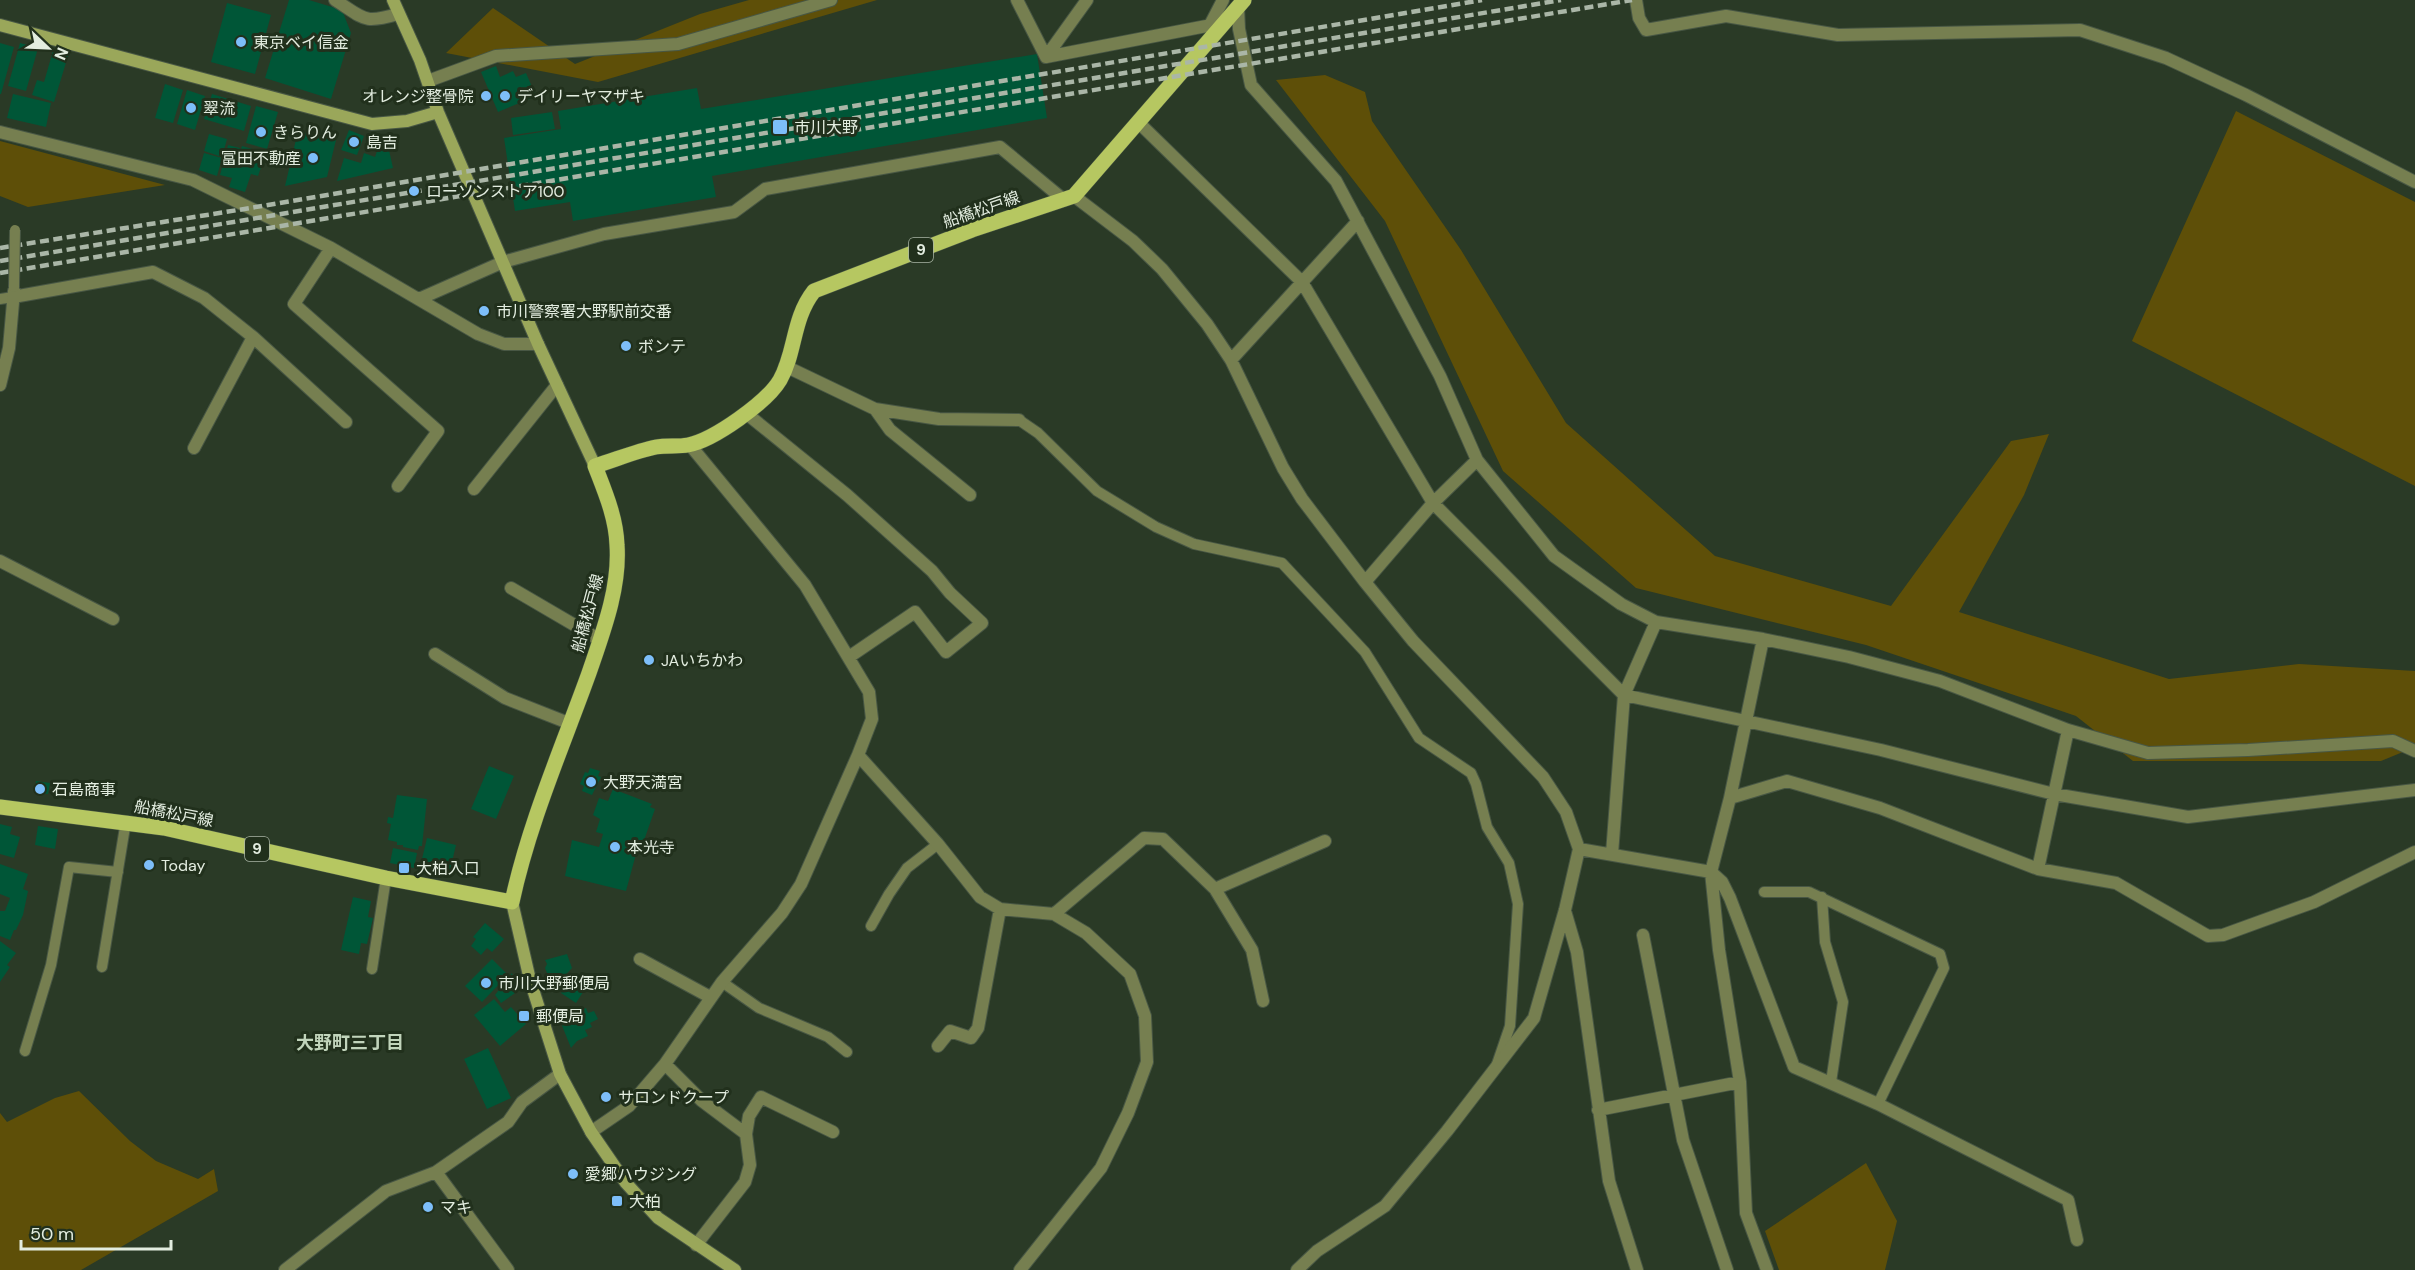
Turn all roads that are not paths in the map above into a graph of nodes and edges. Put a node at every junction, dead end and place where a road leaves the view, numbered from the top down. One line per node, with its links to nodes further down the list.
1 (336, 0): 9 (street)
2 (393, 0): 9 (street)
3 (831, 0): 13 (street)
4 (1017, 0): 12 (street)
5 (1087, 0): 12 (street)
6 (1223, 0): 10 (street)
7 (1636, 0): 17 (street)
8 (1241, 4): 10 (main road); 19 (street)
9 (399, 14): 13 (street)
10 (1216, 24): 12 (street); 15 (main road)
11 (0, 25): 14 (street)
12 (1046, 57)
13 (428, 81): 14 (street)
14 (438, 112): 22 (street)
15 (1138, 122): 18 (main road); 23 (street)
16 (0, 132): 21 (street)
17 (2415, 182)
18 (1069, 198): 22 (street); 29 (street); 30 (main road, 船橋松戸線 / 9)
19 (1358, 221): 23 (street); 39 (street)
20 (15, 230): 24 (lane, bridge)
21 (331, 248): 26 (street); 41 (street)
22 (503, 262): 26 (street); 28 (street)
23 (1302, 282): 29 (street); 44 (street)
24 (14, 292): 25 (lane); 27 (street); 31 (street)
25 (0, 299)
26 (419, 299): 28 (street)
27 (253, 337): 36 (street); 38 (street)
28 (538, 344): 32 (street)
29 (1231, 360): 46 (street)
30 (785, 366): 33 (street); 34 (main road, 船橋松戸線 / 9)
31 (0, 385)
32 (558, 385): 40 (street); 42 (street)
33 (875, 409): 35 (street); 43 (street)
34 (747, 414): 37 (main road, 船橋松戸線 / 9); 53 (street)
35 (1019, 420): 93 (lane)
36 (346, 422)
37 (690, 445): 40 (main road, 船橋松戸線 / 9); 53 (street)
38 (194, 448)
39 (1478, 460): 44 (street); 49 (street)
40 (595, 466): 51 (main road, 船橋松戸線)
41 (398, 486)
42 (474, 489)
43 (970, 495)
44 (1433, 503): 46 (street); 54 (street)
45 (0, 561): 48 (street)
46 (1365, 582): 67 (street)
47 (511, 588): 51 (street)
48 (113, 619)
49 (1656, 622): 50 (street); 54 (street)
50 (1763, 639): 55 (street); 57 (street)
51 (600, 640): 56 (main road, 船橋松戸線)
52 (435, 654): 56 (street)
53 (849, 657): 59 (street)
54 (1624, 695): 55 (street); 69 (street)
55 (1746, 721): 61 (street); 62 (street)
56 (571, 724): 77 (main road, 船橋松戸線)
57 (2068, 730): 58 (street); 61 (street)
58 (2415, 751)
59 (858, 756): 66 (street); 86 (street)
60 (2415, 790): 61 (street)
61 (2054, 794): 70 (street)
62 (1730, 798): 70 (street); 72 (street)
63 (0, 807): 64 (main road, 船橋松戸線 / 9)
64 (126, 821): 71 (lane); 73 (main road, 船橋松戸線 / 9)
65 (1325, 841): 74 (street)
66 (938, 844): 78 (street); 81 (lane)
67 (1579, 849): 69 (street); 79 (street)
68 (2415, 852): 70 (street)
69 (1612, 854): 72 (street)
70 (2038, 869)
71 (118, 872): 84 (lane); 90 (lane)
72 (1711, 872): 95 (street); 96 (street)
73 (386, 878): 77 (main road, 船橋松戸線 / 9); 85 (lane)
74 (1215, 889): 80 (street); 88 (street)
75 (1764, 892): 76 (lane)
76 (1822, 897): 96 (lane); 98 (lane)
77 (512, 902): 94 (street)
78 (1000, 909): 80 (street); 89 (street)
79 (1565, 910): 93 (street); 99 (street)
80 (1054, 914): 111 (street)
81 (872, 926)
82 (1643, 935): 97 (street)
83 (640, 959): 87 (street)
84 (102, 967)
85 (372, 969)
86 (722, 982): 87 (street); 91 (lane)
87 (710, 998): 92 (street)
88 (1263, 1001)
89 (939, 1046)
90 (25, 1051)
91 (847, 1052)
92 (665, 1064): 100 (street); 102 (street)
93 (1495, 1070): 112 (street)
94 (560, 1074): 100 (street); 103 (street)
95 (1740, 1082): 97 (street); 115 (street)
96 (1831, 1082): 98 (street)
97 (1674, 1095): 99 (street); 114 (street)
98 (1878, 1104): 104 (street)
99 (1598, 1110): 113 (street)
100 (591, 1132): 105 (street)
101 (833, 1132): 102 (street)
102 (746, 1134): 105 (street)
103 (436, 1172): 106 (street); 109 (street)
104 (2077, 1240)
105 (696, 1245): 110 (street)
106 (300, 1259): 107 (street); 108 (street)
107 (285, 1270)
108 (308, 1270)
109 (508, 1270)
110 (735, 1270)
111 (1020, 1270)
112 (1297, 1270)
113 (1637, 1270)
114 (1726, 1270)
115 (1767, 1270)

